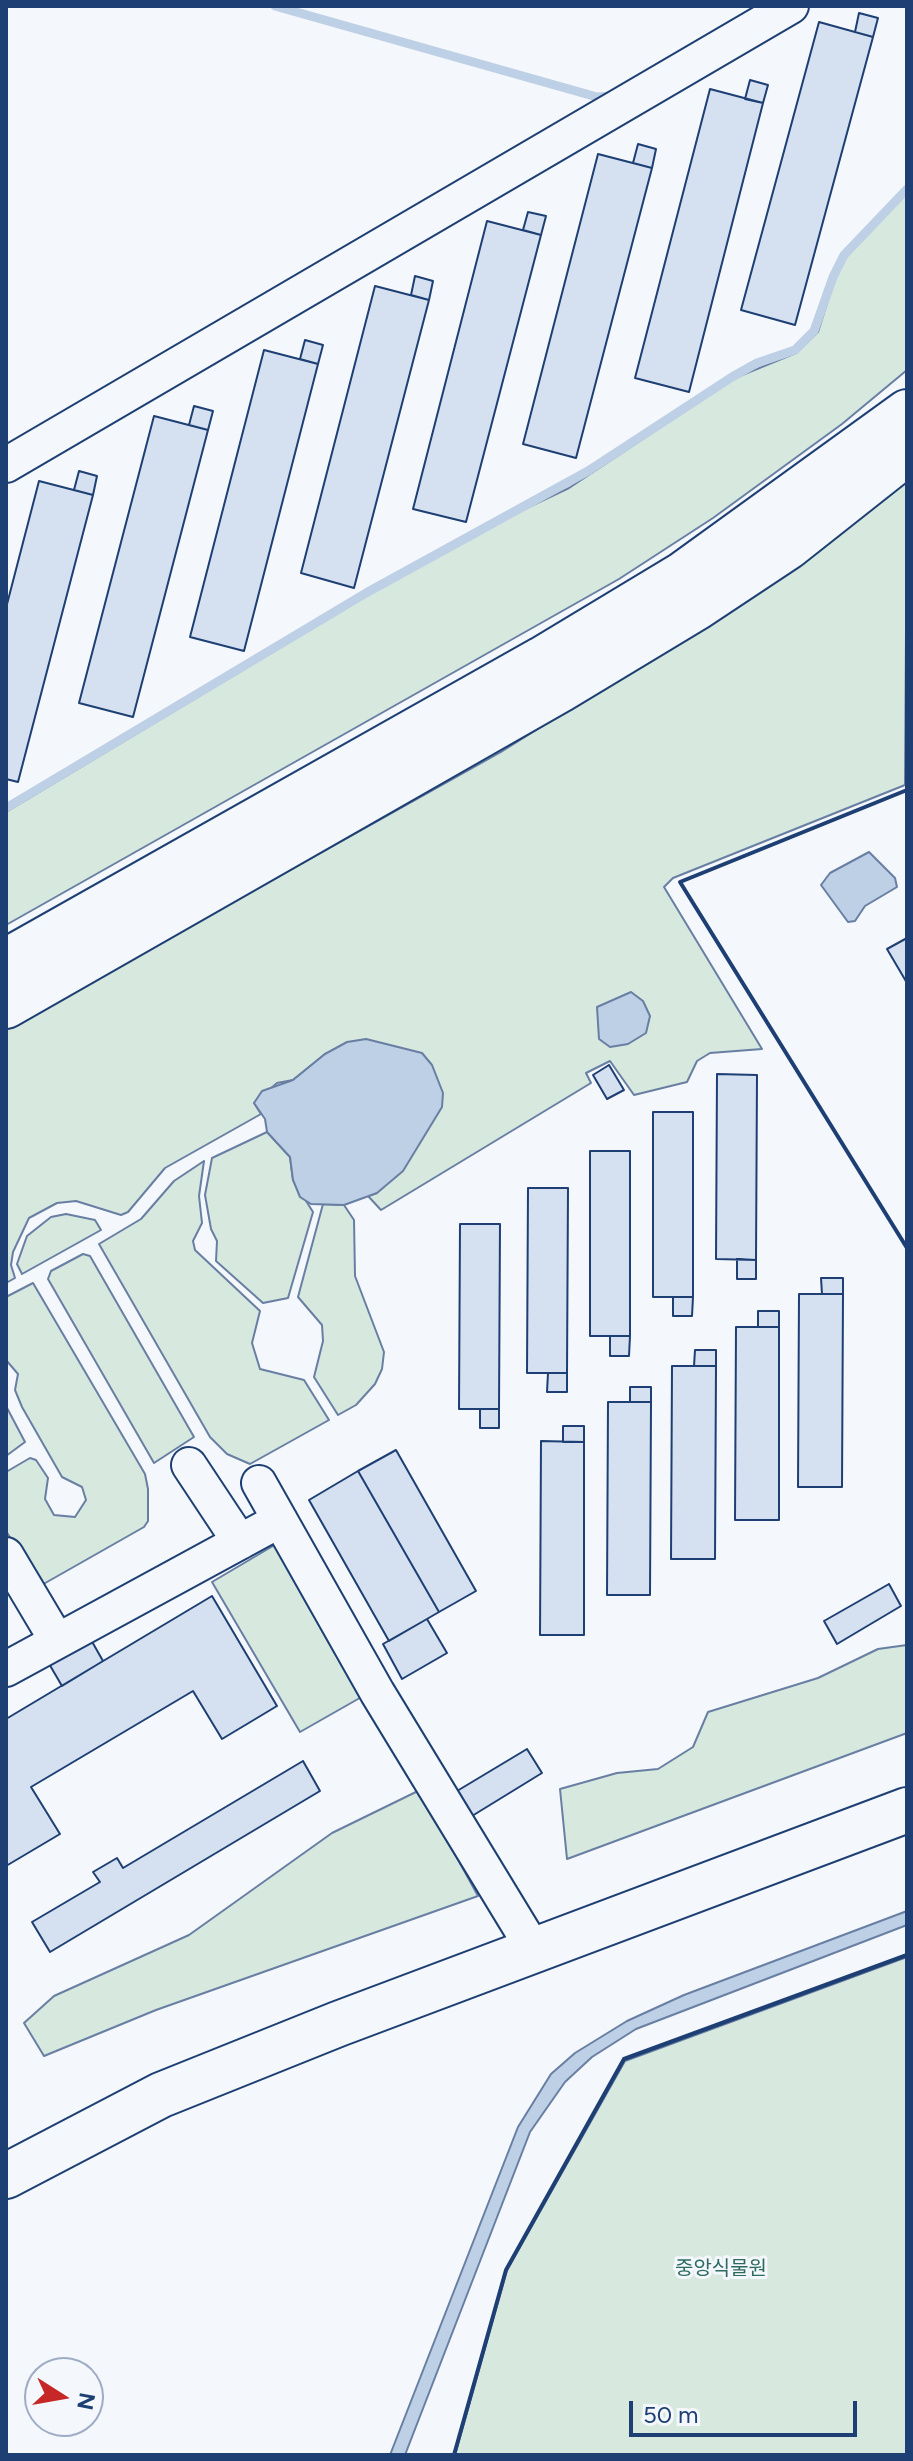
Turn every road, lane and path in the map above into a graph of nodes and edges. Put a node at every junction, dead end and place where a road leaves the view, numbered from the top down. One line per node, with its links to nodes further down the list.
1 (791, 6): 4 (street)
2 (907, 412): 5 (main road)
3 (907, 453): 6 (main road)
4 (6, 465)
5 (6, 961)
6 (6, 1006)
7 (189, 1465): 10 (street)
8 (259, 1483): 9 (street)
9 (280, 1520): 10 (street); 15 (street)
10 (240, 1542): 12 (street)
11 (6, 1555): 12 (street)
12 (56, 1639): 13 (street)
13 (6, 1669)
14 (907, 1810): 15 (main road)
15 (534, 1950): 16 (main road)
16 (6, 2176)

